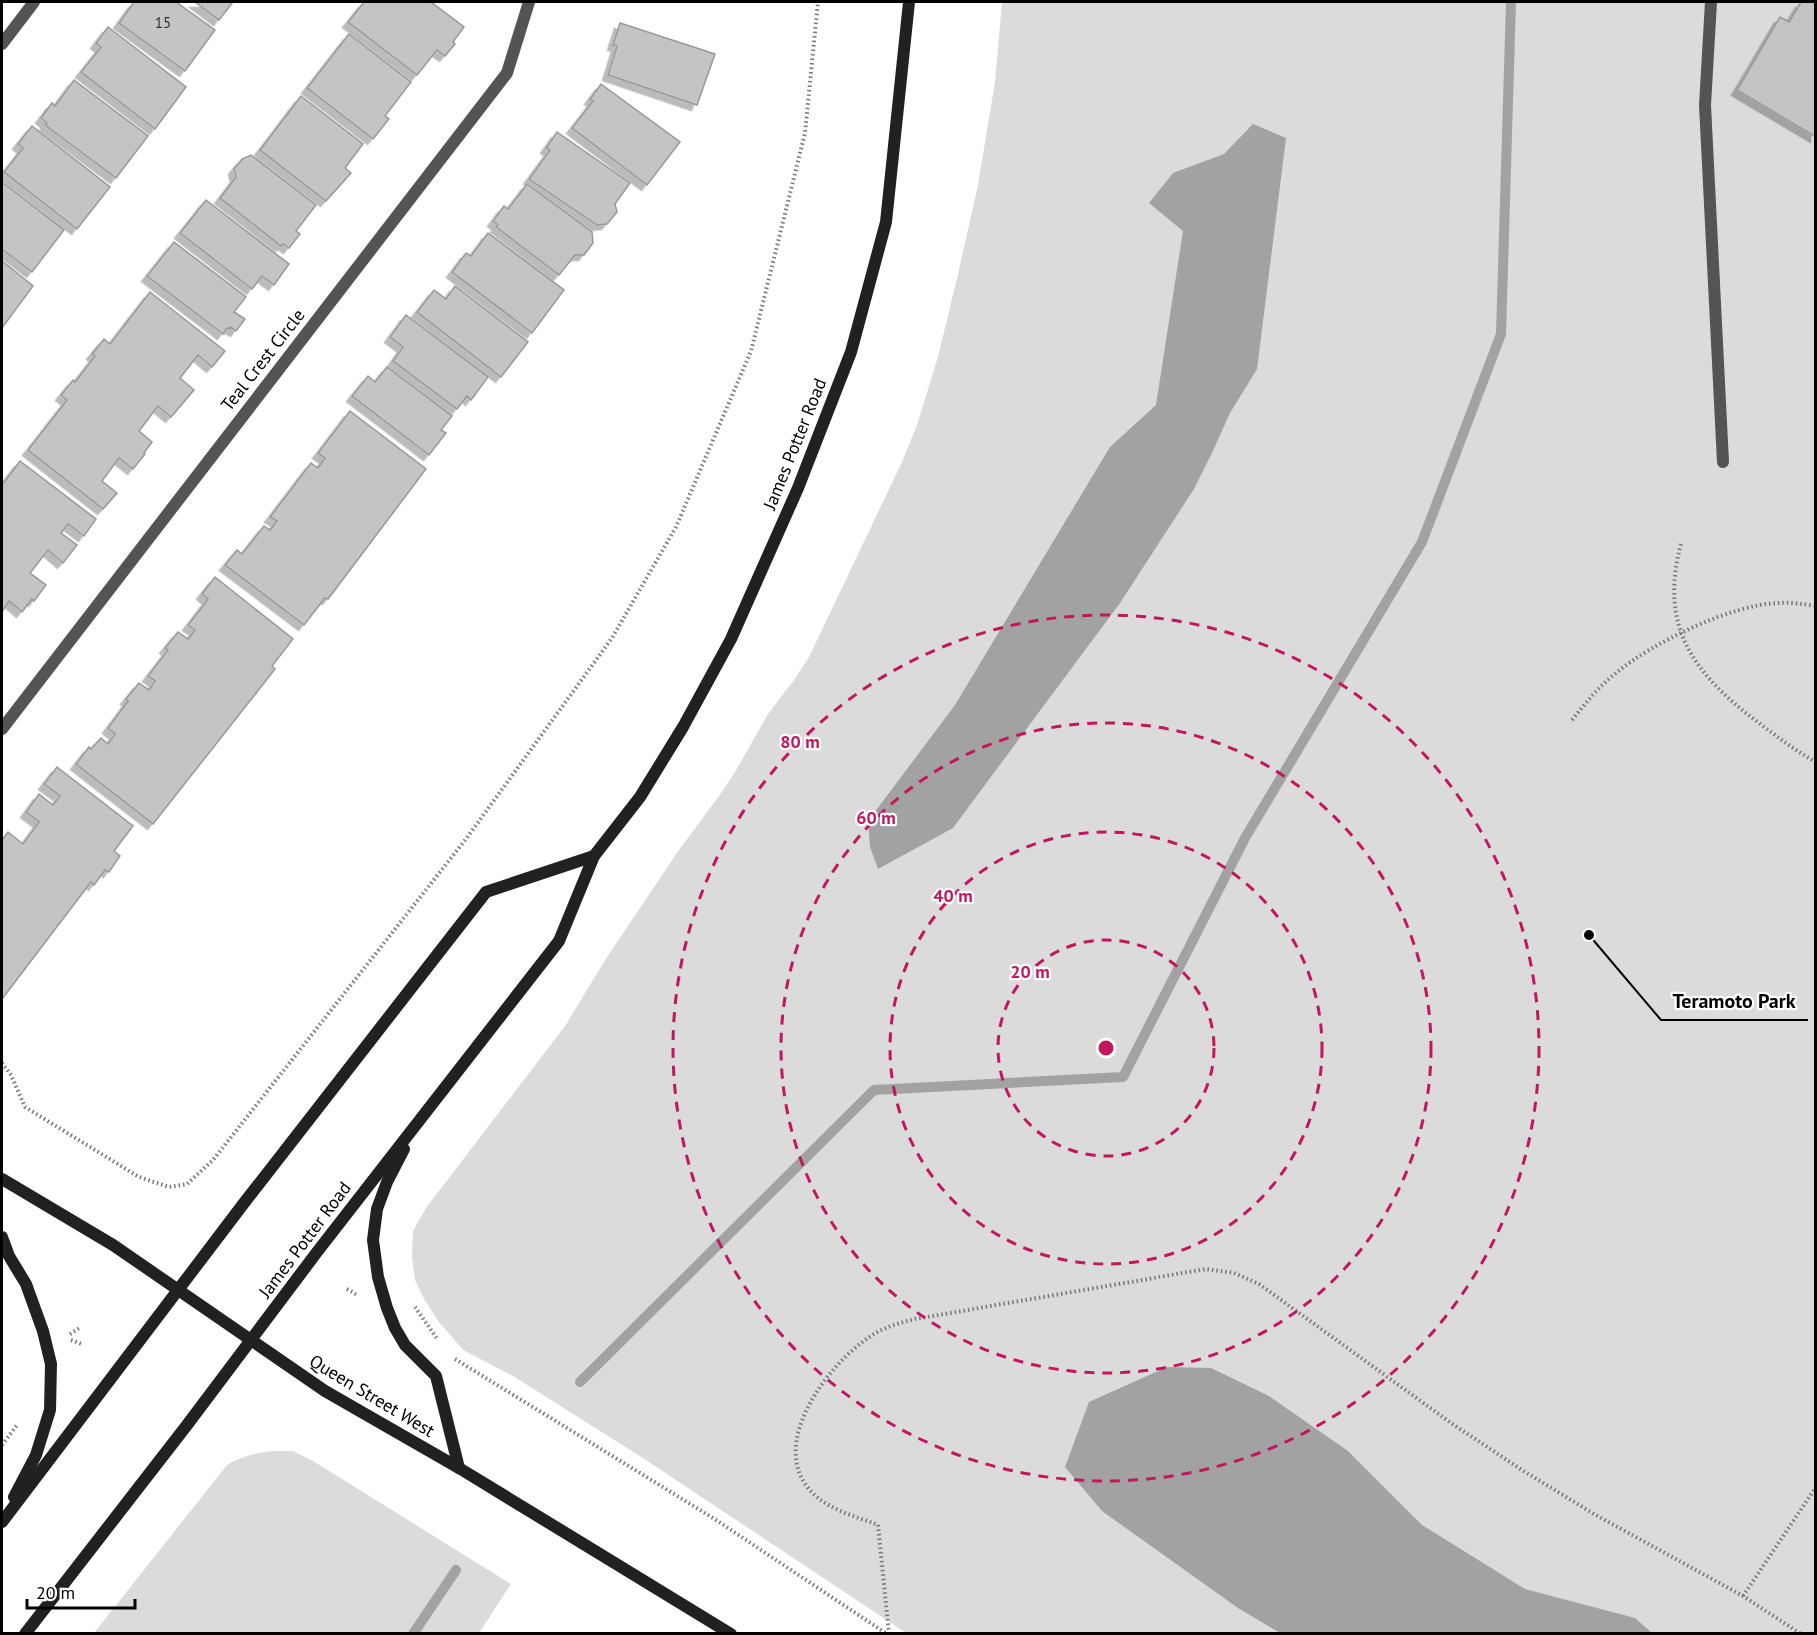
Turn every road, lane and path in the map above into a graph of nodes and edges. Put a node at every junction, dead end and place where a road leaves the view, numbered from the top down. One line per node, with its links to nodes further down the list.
1 (34, 2): 6 (street)
2 (530, 2): 12 (street, Teal Crest Circle)
3 (818, 2): 15 (path)
4 (909, 2): 14 (main road, James Potter Road)
5 (1712, 2): 7 (street)
6 (2, 44)
7 (1723, 462)
8 (1681, 544): 10 (path)
9 (1815, 606): 10 (path)
10 (1681, 633): 11 (path); 13 (path)
11 (1572, 720)
12 (2, 729)
13 (1815, 762)
14 (594, 856): 16 (main road, James Potter Road); 19 (main road)
15 (2, 1063)
16 (417, 1124): 23 (main road, James Potter Road); 26 (main road)
17 (2, 1179): 19 (main road, Queen Street West)
18 (2, 1237): 28 (main road)
19 (178, 1290): 23 (main road, Queen Street West); 28 (main road)
20 (413, 1302): 24 (path)
21 (81, 1327): 22 (path)
22 (64, 1338)
23 (251, 1340): 26 (main road, Queen Street West); 30 (main road, James Potter Road)
24 (441, 1343)
25 (453, 1357): 32 (path)
26 (459, 1468): 31 (main road, Queen Street West)
27 (1815, 1487): 29 (path)
28 (2, 1522)
29 (1743, 1596): 32 (path); 33 (path)
30 (25, 1634)
31 (731, 1634)
32 (888, 1634)
33 (1801, 1634)

